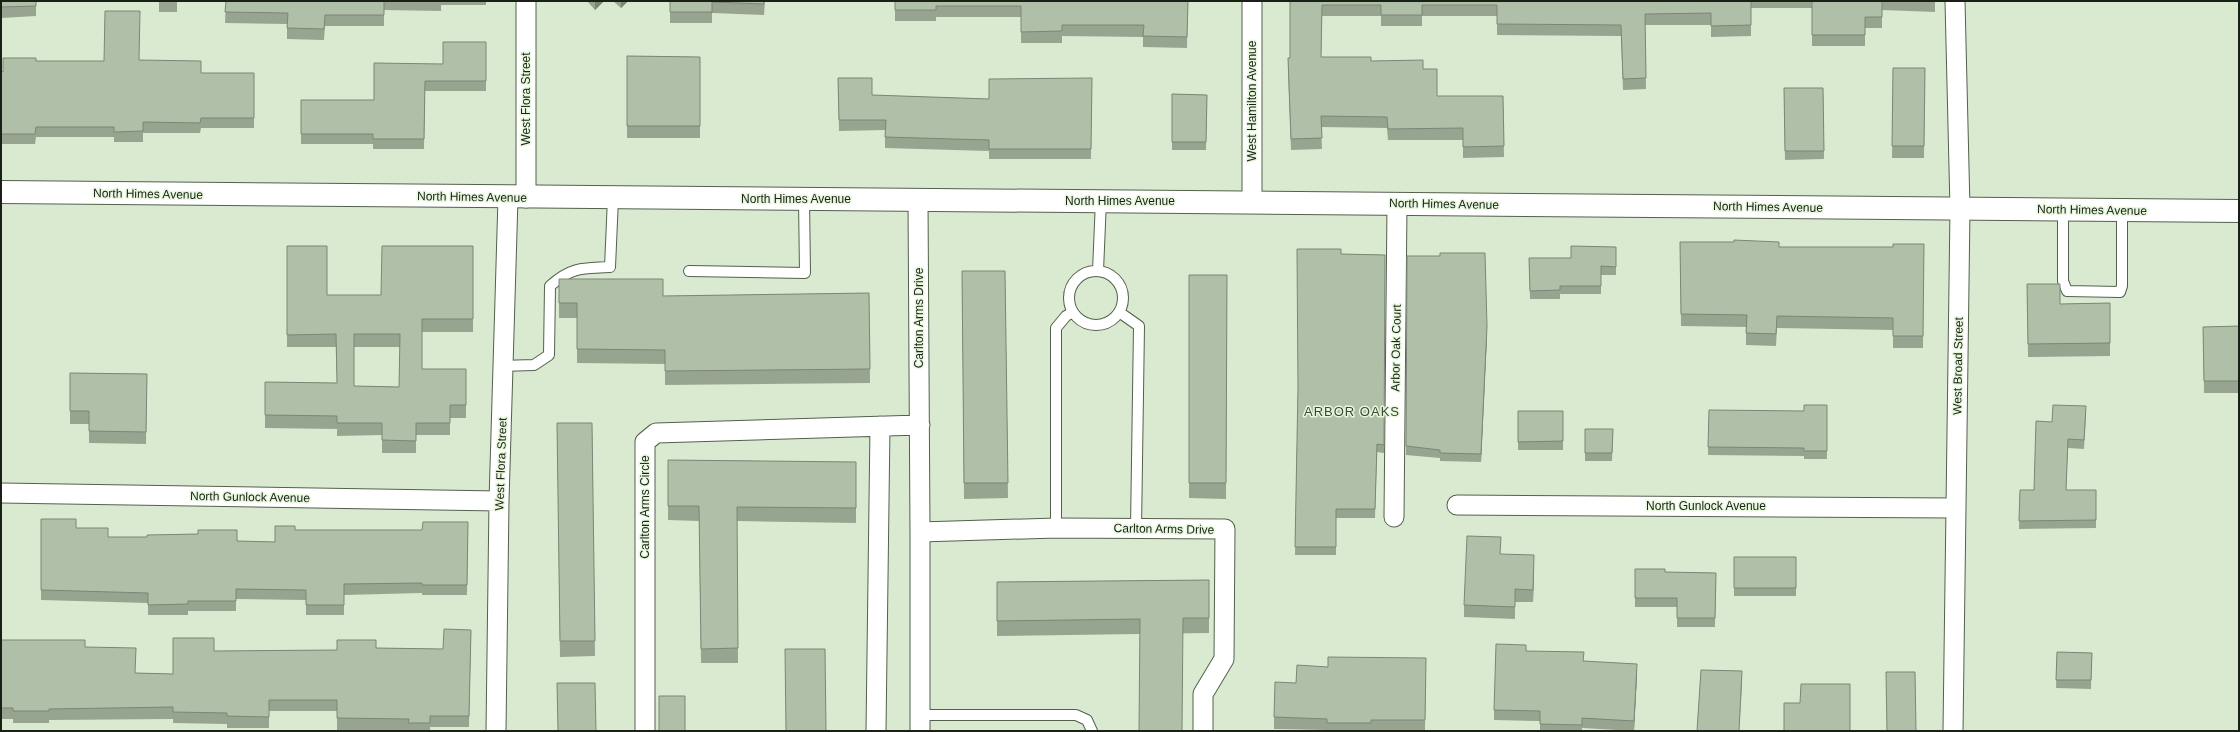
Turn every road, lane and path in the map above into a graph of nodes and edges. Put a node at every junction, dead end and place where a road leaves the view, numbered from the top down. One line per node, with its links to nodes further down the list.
1 (526, 1): 5 (street, West Flora Street)
2 (1252, 1): 10 (street, West Hamilton Avenue)
3 (1955, 1): 12 (street, West Broad Street)
4 (1, 192): 5 (street, North Himes Avenue)
5 (517, 198): 6 (street, North Himes Avenue); 20 (street, West Flora Street)
6 (613, 198): 7 (street, North Himes Avenue); 20 (lane)
7 (804, 199): 8 (street, North Himes Avenue); 16 (lane)
8 (918, 200): 9 (street, North Himes Avenue); 21 (street, Carlton Arms Drive)
9 (1101, 200): 10 (street, North Himes Avenue); 17 (lane)
10 (1252, 201): 11 (street, North Himes Avenue)
11 (1397, 204): 12 (street, North Himes Avenue); 27 (street, Arbor Oak Court)
12 (1960, 209): 13 (street, North Himes Avenue); 26 (street, West Broad Street)
13 (2063, 209): 14 (street, North Himes Avenue); 14 (lane)
14 (2122, 210): 15 (street, North Himes Avenue)
15 (2239, 211)
16 (689, 271)
17 (1098, 271): 18 (lane); 19 (lane)
18 (1073, 312): 19 (lane); 28 (lane)
19 (1119, 312): 29 (lane)
20 (504, 366): 24 (street, West Flora Street)
21 (920, 425): 22 (street, Carlton Arms Circle); 30 (street, Carlton Arms Drive)
22 (880, 426): 33 (street, Carlton Arms Circle); 34 (street)
23 (1, 493): 24 (street, North Gunlock Avenue)
24 (499, 501): 32 (street, West Flora Street)
25 (1457, 505): 26 (street, North Gunlock Avenue)
26 (1956, 508): 37 (street, West Broad Street)
27 (1394, 516)
28 (1056, 528): 29 (street, Carlton Arms Drive); 30 (street, Carlton Arms Drive)
29 (1136, 529): 36 (street, Carlton Arms Drive)
30 (920, 532): 31 (street, Carlton Arms Drive)
31 (920, 723): 35 (lane)
32 (496, 731)
33 (645, 731)
34 (876, 731)
35 (1092, 731)
36 (1203, 731)
37 (1953, 731)

